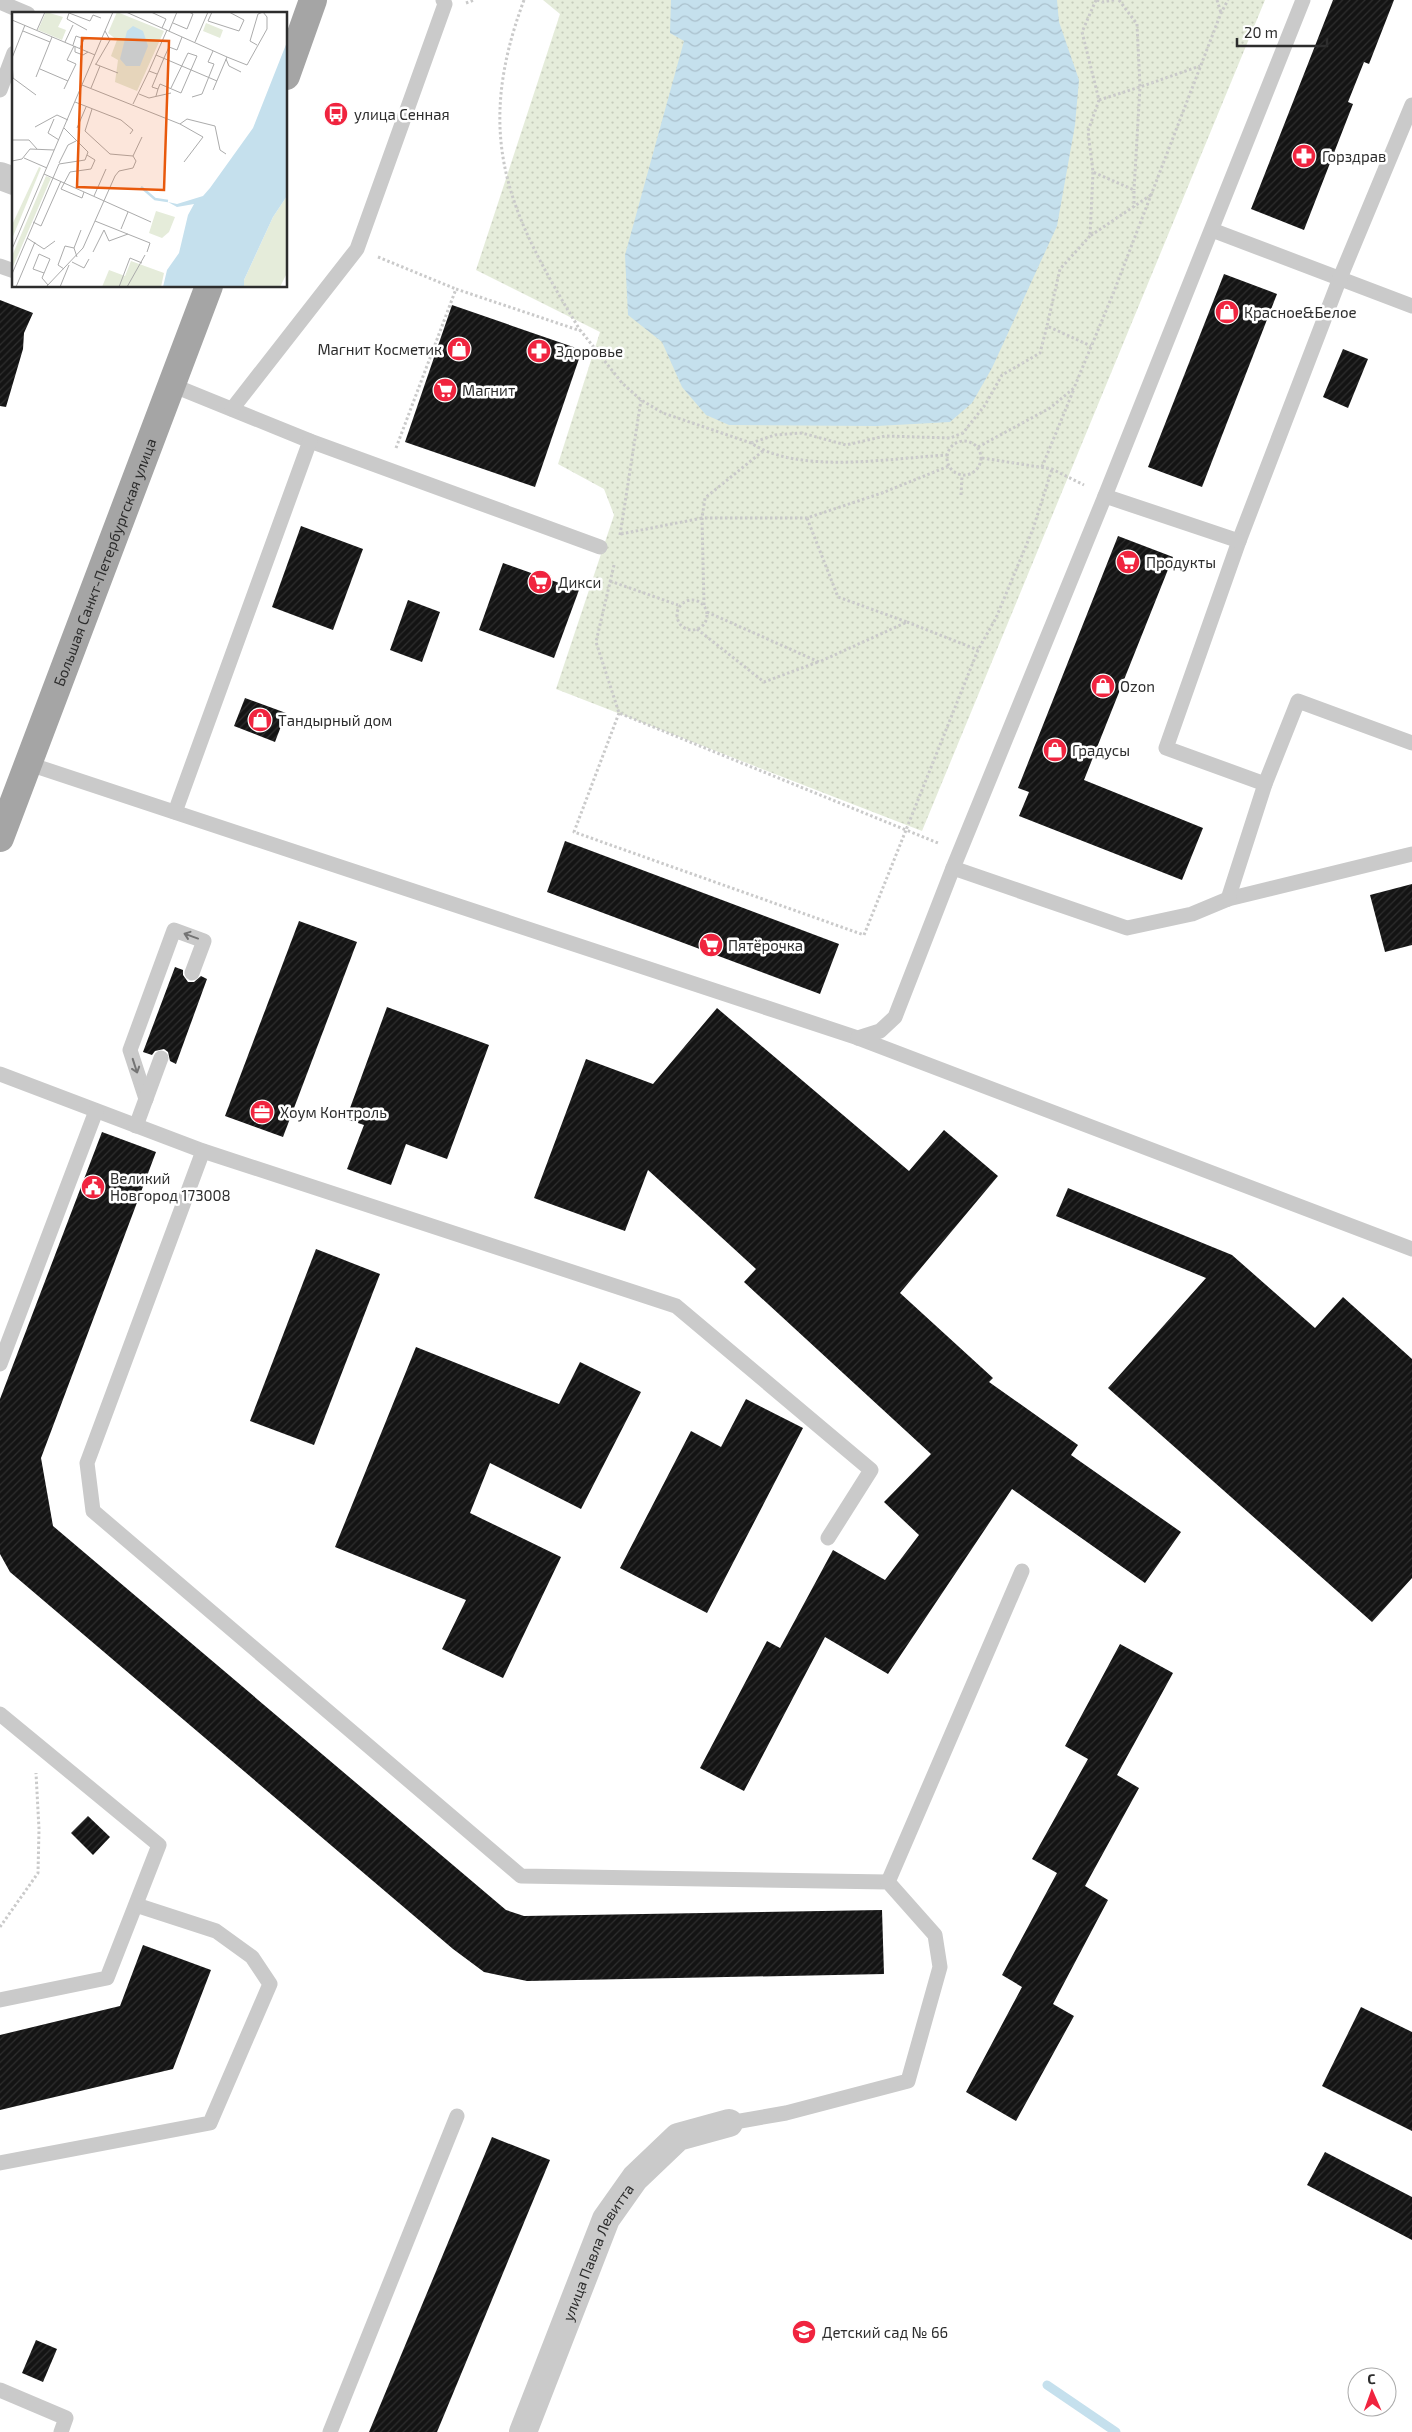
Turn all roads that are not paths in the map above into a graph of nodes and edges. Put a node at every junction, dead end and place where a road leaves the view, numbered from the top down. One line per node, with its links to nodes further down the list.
1 (313, 0): 7 (main road)
2 (443, 0): 19 (lane)
3 (1303, 0): 12 (lane)
4 (0, 2): 5 (lane)
5 (23, 12)
6 (12, 58): 8 (lane)
7 (288, 70)
8 (0, 90)
9 (1412, 105): 15 (lane)
10 (0, 176): 11 (street)
11 (12, 181)
12 (1212, 230): 15 (lane); 21 (lane)
13 (0, 266): 14 (lane)
14 (12, 270)
15 (1340, 278): 17 (lane); 22 (lane)
16 (208, 288): 18 (main road, Большая Санкт-Петербургская улица)
17 (1412, 306)
18 (172, 385): 19 (lane); 25 (main road, Большая Санкт-Петербургская улица)
19 (232, 409): 20 (lane)
20 (310, 441): 23 (lane); 27 (lane)
21 (1105, 496): 22 (lane); 30 (lane)
22 (1239, 541): 26 (lane)
23 (600, 547)
24 (1412, 743): 26 (lane)
25 (29, 764): 27 (lane); 28 (main road, Большая Санкт-Петербургская улица)
26 (1265, 784): 31 (lane)
27 (175, 812): 33 (lane)
28 (0, 838)
29 (1412, 854): 31 (lane)
30 (953, 868): 31 (lane); 33 (lane)
31 (1228, 899)
32 (192, 973): 36 (lane, one-way to 36)
33 (858, 1038): 40 (lane)
34 (161, 1058): 36 (lane)
35 (0, 1074): 37 (lane)
36 (146, 1099): 38 (lane)
37 (96, 1111): 38 (lane); 41 (lane)
38 (136, 1126): 39 (lane)
39 (203, 1151): 42 (lane); 45 (lane)
40 (1412, 1249)
41 (0, 1364)
42 (828, 1538)
43 (1022, 1571): 45 (lane)
44 (0, 1714): 46 (lane)
45 (888, 1882): 49 (lane)
46 (136, 1904): 47 (lane); 50 (lane)
47 (0, 2000)
48 (457, 2116): 53 (lane)
49 (729, 2123): 54 (street, улица Павла Левитта)
50 (0, 2163)
51 (0, 2390): 52 (lane)
52 (61, 2432)
53 (330, 2432)
54 (523, 2432)

